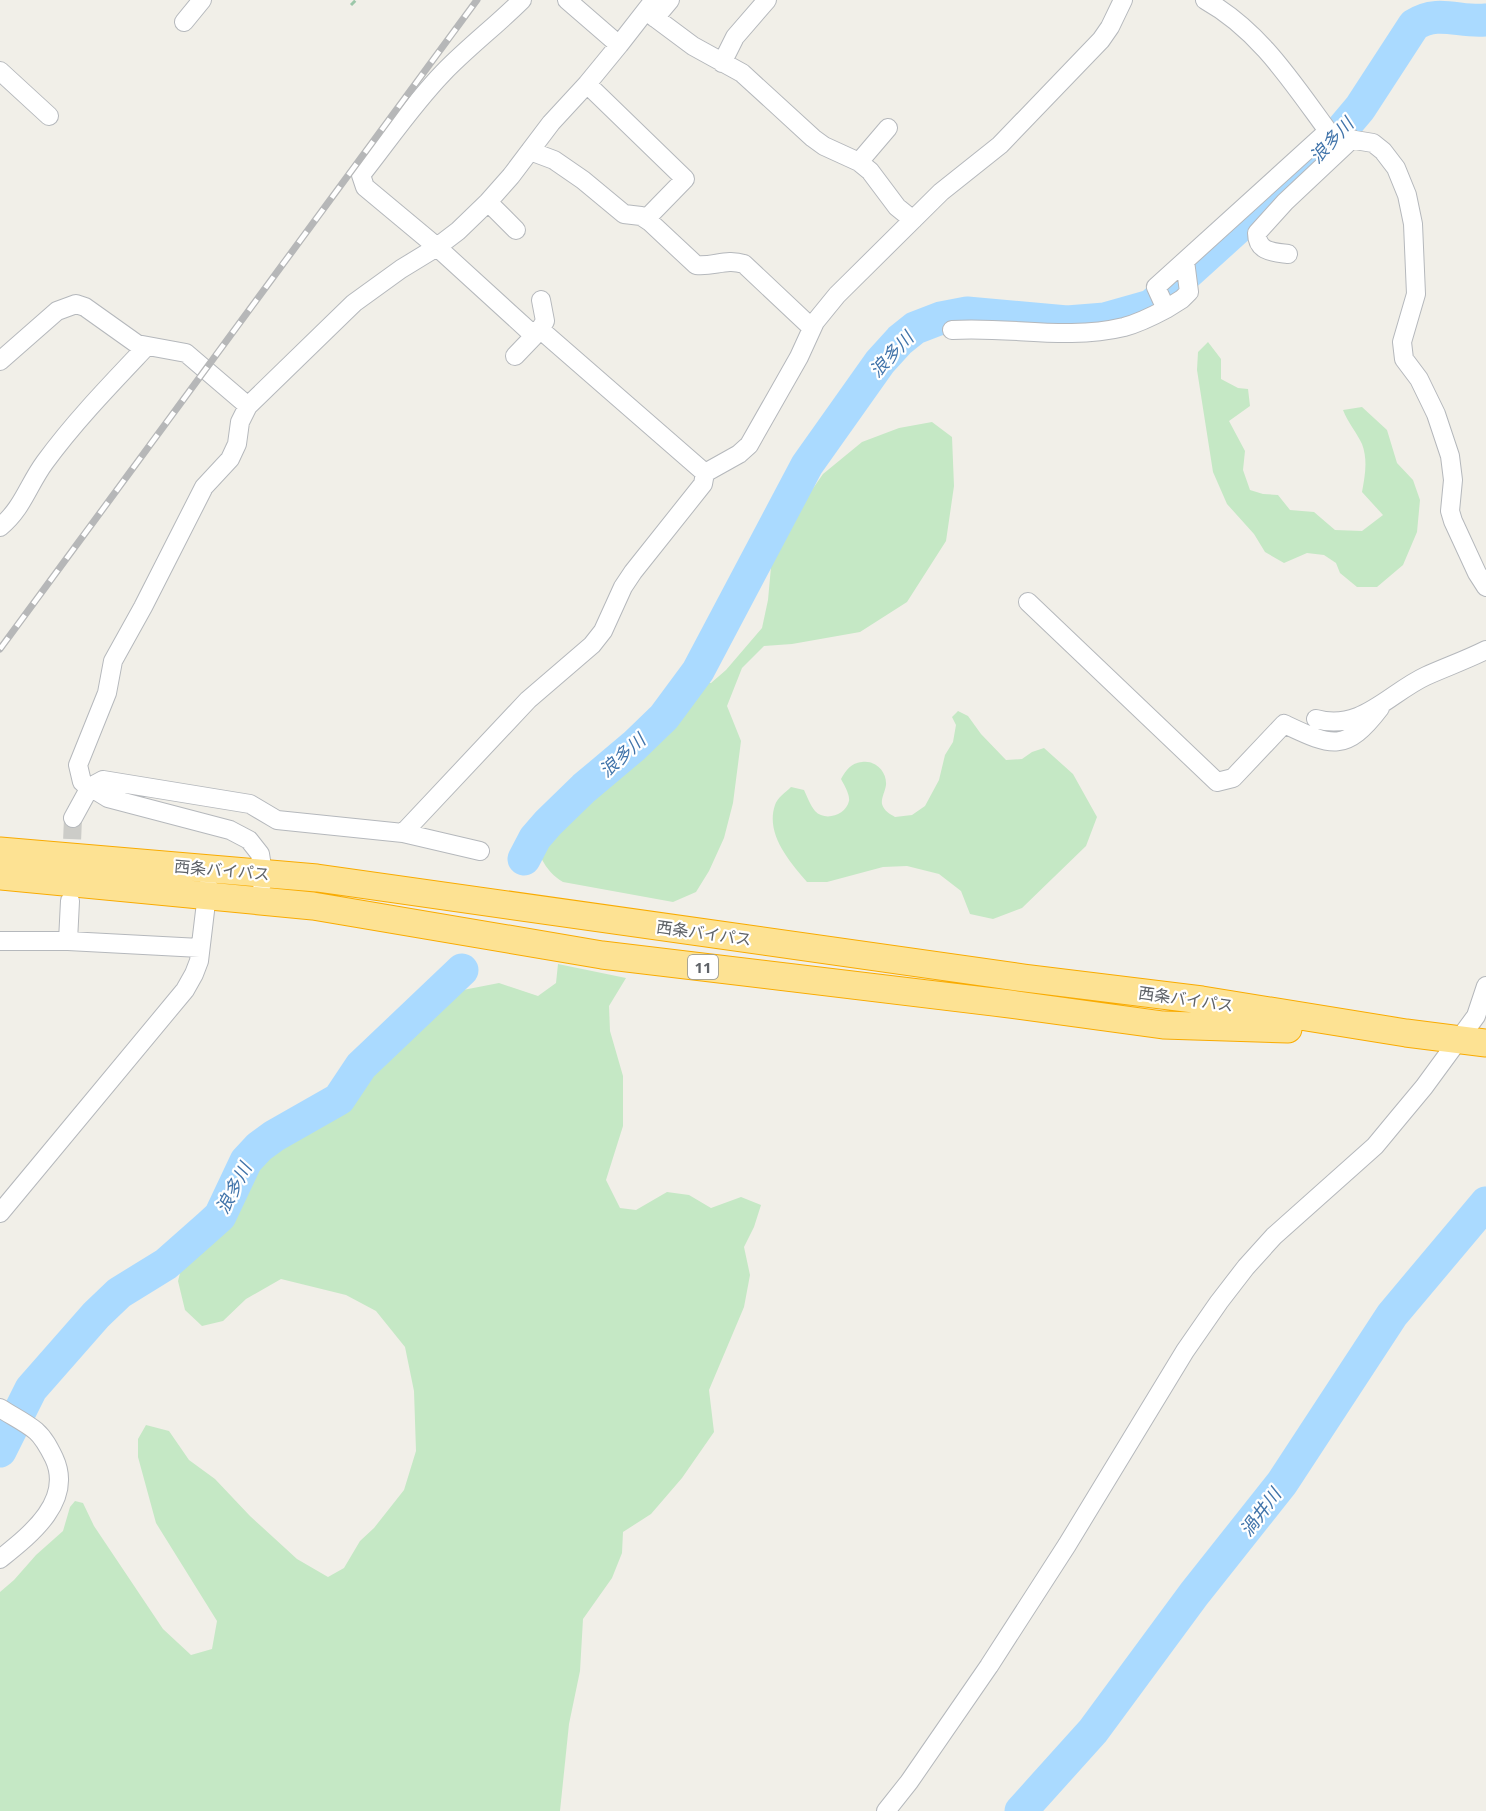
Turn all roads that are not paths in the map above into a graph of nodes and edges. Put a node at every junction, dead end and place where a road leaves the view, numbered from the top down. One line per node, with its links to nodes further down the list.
1 (202, 0): 9 (street)
2 (522, 0): 23 (street)
3 (567, 0): 10 (street)
4 (670, 0): 8 (street)
5 (767, 0): 11 (street)
6 (1124, 0): 21 (street)
7 (1205, 0): 16 (street)
8 (651, 10): 10 (street); 11 (street)
9 (184, 22)
10 (619, 45): 13 (street)
11 (722, 63): 18 (street)
12 (0, 71): 14 (street)
13 (587, 84): 17 (street); 20 (street)
14 (48, 116)
15 (888, 128): 18 (street)
16 (1341, 135): 24 (street); 25 (street); 37 (street)
17 (530, 151): 19 (street); 20 (street)
18 (859, 162): 21 (street)
19 (488, 202): 22 (street); 23 (street)
20 (646, 219): 28 (street)
21 (913, 220): 28 (street)
22 (516, 230)
23 (437, 247): 30 (street); 34 (street)
24 (1287, 254)
25 (1186, 270): 27 (street); 27 (street)
26 (541, 300): 30 (street)
27 (1163, 301): 29 (street)
28 (812, 328): 35 (street)
29 (951, 330)
30 (539, 331): 32 (street); 35 (street)
31 (146, 347): 33 (street); 34 (street); 36 (street)
32 (515, 356)
33 (0, 361)
34 (248, 406): 42 (street)
35 (705, 473): 44 (street)
36 (0, 526)
37 (1486, 587)
38 (1028, 602): 40 (street)
39 (1486, 650): 40 (street)
40 (1380, 708): 41 (street)
41 (1316, 719)
42 (90, 787): 43 (street); 44 (street); 48 (street)
43 (73, 818)
44 (403, 833): 45 (street)
45 (480, 851)
46 (2, 864): 47 (highway, 西条バイパス / 11); 49 (highway, 西条バイパス / 11)
47 (209, 868): 48 (highway, 西条バイパス / 11); 49 (street)
48 (263, 873): 51 (street); 56 (highway, 西条バイパス / 11)
49 (207, 896): 51 (highway, 西条バイパス / 11); 54 (street)
50 (70, 901): 53 (street)
51 (260, 901): 56 (highway, 西条バイパス / 11)
52 (0, 941): 53 (street)
53 (68, 941): 54 (street)
54 (200, 948): 59 (street)
55 (1486, 988): 57 (street)
56 (1406, 1033): 57 (highway, 西条バイパス / 11)
57 (1460, 1040): 58 (highway, 西条バイパス / 11); 62 (street)
58 (1486, 1043)
59 (0, 1213)
60 (0, 1408): 61 (street)
61 (0, 1559)
62 (886, 1811)

